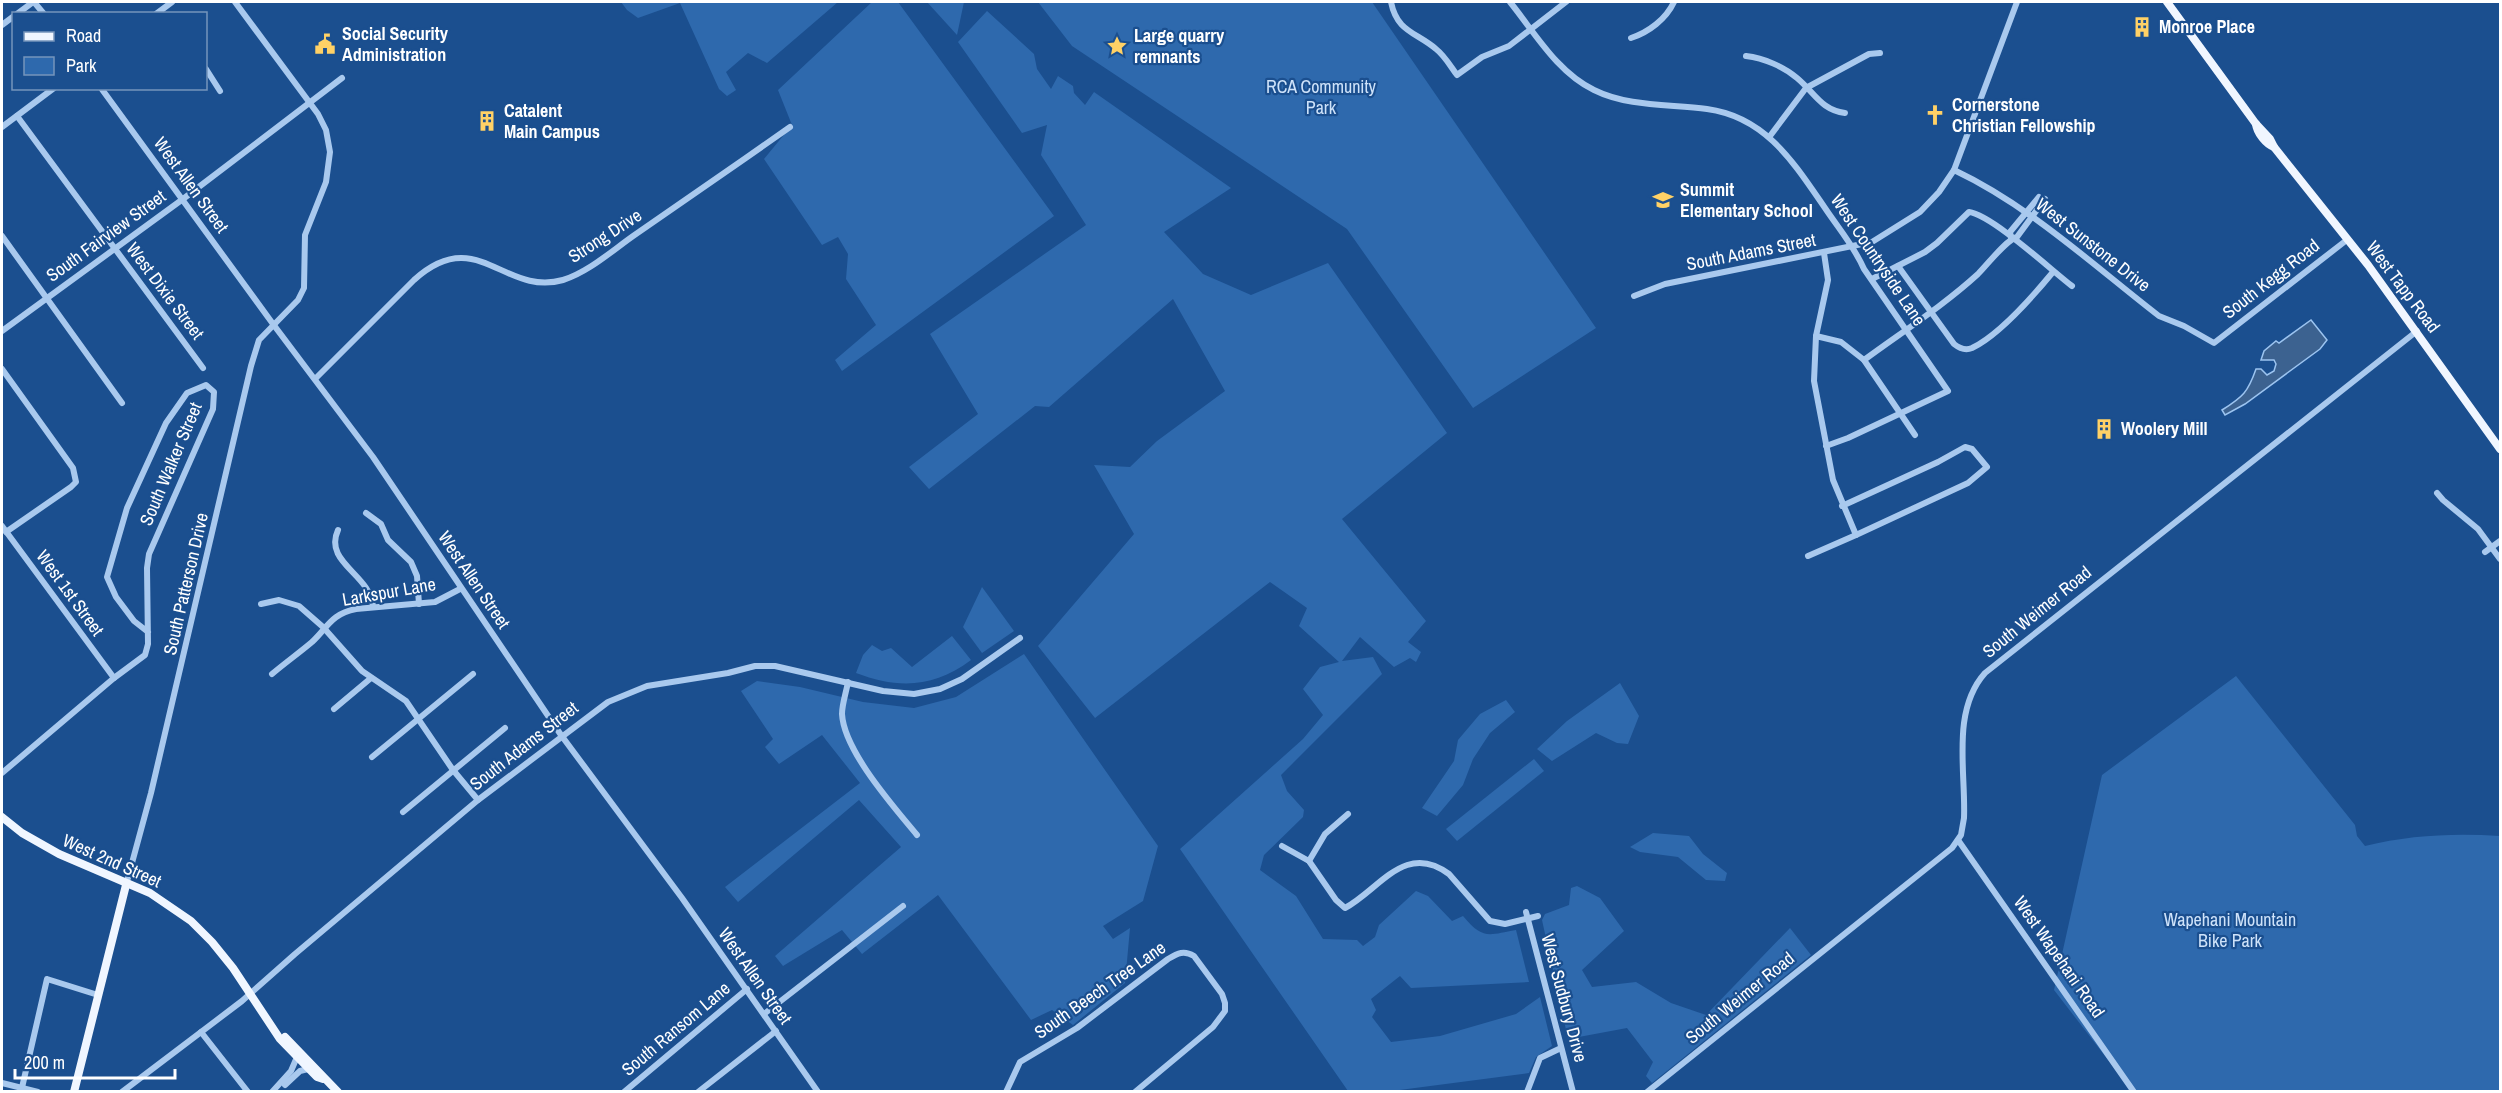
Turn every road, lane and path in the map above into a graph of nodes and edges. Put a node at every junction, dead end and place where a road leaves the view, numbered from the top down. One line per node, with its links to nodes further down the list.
1 (34, 2): 11 (street)
2 (172, 2): 12 (street)
3 (235, 2): 23 (street, South Patterson Drive)
4 (1391, 2): 13 (street)
5 (1510, 2): 13 (street, West Countryside Lane)
6 (1566, 2): 10 (street)
7 (1674, 2): 14 (street)
8 (2017, 2): 29 (street, South Adams Street)
9 (2167, 2): 35 (main road, West Tapp Road)
10 (1558, 4): 13 (street)
11 (19, 12)
12 (160, 12)
13 (1531, 28): 28 (street, West Countryside Lane)
14 (1631, 38)
15 (1880, 53): 19 (street)
16 (1746, 56): 19 (street)
17 (207, 70): 22 (street)
18 (342, 78): 23 (street, South Fairview Street)
19 (1806, 88): 24 (street); 28 (street)
20 (51, 90): 25 (street)
21 (102, 90): 31 (street, West Allen Street)
22 (220, 91)
23 (309, 102): 31 (street, South Fairview Street); 46 (street, South Patterson Drive)
24 (1845, 114)
25 (17, 116): 26 (street); 37 (street, West Dixie Street)
26 (2, 127)
27 (790, 127): 55 (street, Strong Drive)
28 (1770, 136): 36 (street, West Countryside Lane)
29 (1954, 170): 32 (street, West Sunstone Drive); 36 (street, South Adams Street)
30 (2042, 198): 32 (street)
31 (183, 199): 37 (street, South Fairview Street); 46 (street, West Allen Street)
32 (2030, 215): 34 (street); 51 (street, West Sunstone Drive)
33 (2, 236): 44 (street)
34 (2011, 238): 39 (street); 40 (street); 45 (street)
35 (2348, 239): 49 (main road, West Tapp Road); 51 (street, South Kegg Road)
36 (1854, 247): 38 (street, South Adams Street); 41 (street, West Countryside Lane)
37 (114, 249): 44 (street, South Fairview Street); 53 (street, West Dixie Street)
38 (1824, 253): 43 (street, South Adams Street); 50 (street)
39 (1898, 266): 41 (street); 45 (street)
40 (2053, 272): 42 (street); 45 (street)
41 (1872, 279): 47 (street, West Countryside Lane)
42 (2072, 286)
43 (1634, 296)
44 (46, 298): 48 (street, South Fairview Street); 56 (street)
45 (1931, 311): 47 (street)
46 (273, 324): 55 (street, West Allen Street); 100 (street, South Patterson Drive)
47 (1906, 328): 52 (street); 57 (street, West Countryside Lane)
48 (2, 331)
49 (2417, 331): 60 (main road, West Tapp Road); 97 (street, South Weimer Road)
50 (1816, 336): 52 (street); 59 (street)
51 (2214, 343)
52 (1864, 360): 57 (street)
53 (203, 368)
54 (2, 369): 66 (street)
55 (315, 379): 73 (street, West Allen Street)
56 (122, 403)
57 (1901, 413): 58 (street); 59 (street)
58 (1915, 435)
59 (1826, 446): 62 (street)
60 (2500, 449)
61 (2437, 493): 69 (street)
62 (1842, 506): 67 (street); 67 (street)
63 (366, 513): 75 (street)
64 (2, 526): 66 (street, West 1st Street)
65 (338, 530): 76 (street)
66 (6, 532): 82 (street, West 1st Street)
67 (1856, 536): 71 (street)
68 (2500, 541): 69 (street)
69 (2492, 547): 70 (street); 72 (street)
70 (2485, 552)
71 (1808, 556)
72 (2500, 559)
73 (460, 589): 75 (street, Larkspur Lane); 88 (street, West Allen Street)
74 (261, 604): 77 (street)
75 (419, 604): 76 (street, Larkspur Lane)
76 (373, 607): 77 (street, Larkspur Lane)
77 (323, 627): 80 (street, Larkspur Lane); 83 (street)
78 (148, 632): 78 (street, South Walker Street); 82 (street, South Walker Street)
79 (1020, 638): 84 (street, South Adams Street)
80 (272, 674)
81 (473, 674): 86 (street)
82 (114, 678): 91 (street, South Walker Street)
83 (371, 678): 85 (street); 86 (street)
84 (848, 682): 88 (street, South Adams Street); 96 (street)
85 (334, 709)
86 (419, 719): 89 (street); 90 (street)
87 (505, 728): 90 (street)
88 (561, 735): 92 (street, South Adams Street); 104 (street, West Allen Street)
89 (372, 757)
90 (453, 770): 92 (street); 93 (street)
91 (2, 773)
92 (478, 800): 105 (street, South Adams Street)
93 (403, 812)
94 (1348, 814): 99 (street)
95 (2, 817): 100 (main road, West 2nd Street)
96 (917, 835)
97 (1958, 840): 131 (street, South Weimer Road); 132 (street, West Wapehani Road)
98 (1282, 846): 99 (street)
99 (1309, 861): 102 (street)
100 (126, 885): 105 (main road, West 2nd Street); 106 (main road, South Patterson Drive)
101 (903, 906): 107 (street)
102 (1527, 915): 103 (street); 111 (street, West Sudbury Drive)
103 (1539, 916)
104 (747, 989): 107 (street, West Allen Street); 124 (street, South Ransom Lane)
105 (251, 993): 109 (street, South Adams Street); 110 (main road, West 2nd Street)
106 (98, 995): 116 (street); 118 (main road, South Patterson Drive)
107 (764, 1014): 108 (street, West Allen Street)
108 (776, 1031): 125 (street); 126 (street, West Allen Street)
109 (201, 1032): 119 (street, South Adams Street); 120 (street)
110 (278, 1035): 112 (main road); 114 (main road)
111 (1561, 1048): 129 (street); 130 (street, West Sudbury Drive)
112 (297, 1057): 113 (main road); 121 (street)
113 (308, 1069): 114 (main road); 122 (street)
114 (323, 1079): 123 (main road)
115 (2, 1083): 116 (street)
116 (21, 1089): 117 (street)
117 (39, 1092)
118 (74, 1092)
119 (122, 1092)
120 (248, 1092)
121 (272, 1092)
122 (278, 1092)
123 (338, 1092)
124 (624, 1092)
125 (698, 1092)
126 (818, 1092)
127 (1006, 1092): 128 (street, South Beech Tree Lane)
128 (1136, 1092)
129 (1527, 1092)
130 (1573, 1092)
131 (1647, 1092)
132 (2134, 1092)

